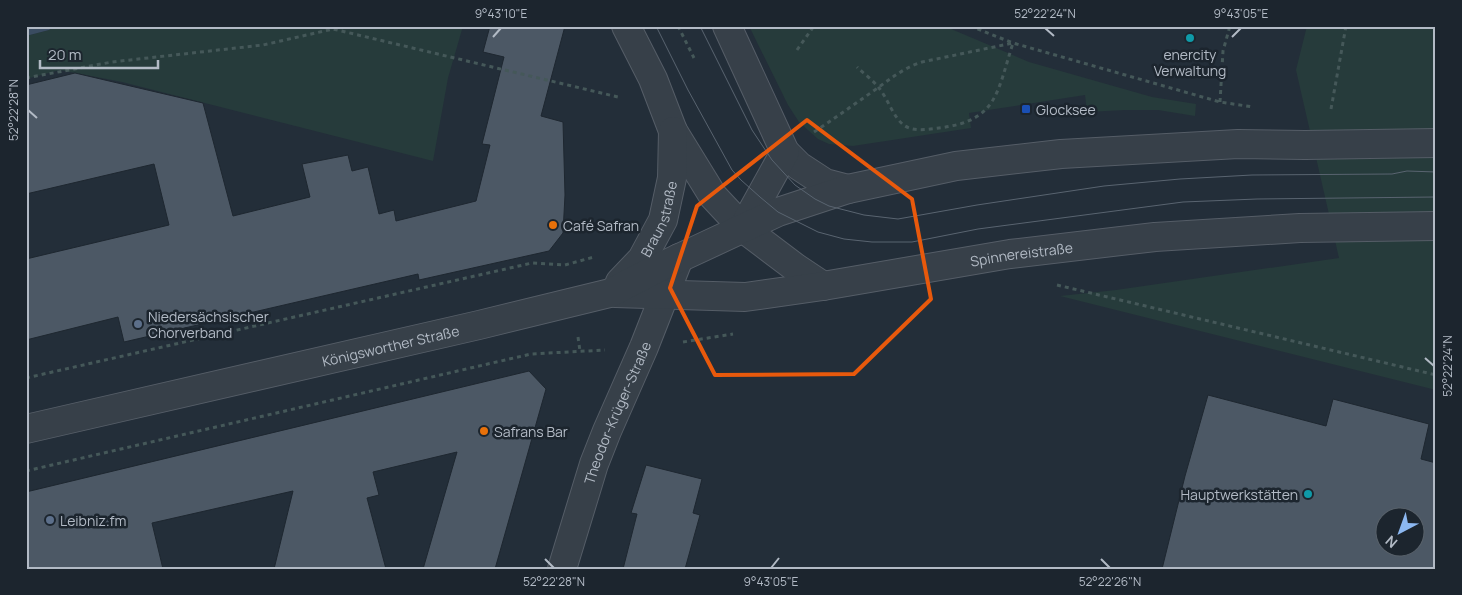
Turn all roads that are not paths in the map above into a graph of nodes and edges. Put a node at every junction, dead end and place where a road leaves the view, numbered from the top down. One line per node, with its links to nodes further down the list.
1 (626, 26): 3 (street, Braunstraße)
2 (727, 26): 5 (street)
3 (673, 131): 8 (street, Braunstraße); 11 (street, Braunstraße)
4 (1436, 143): 6 (street)
5 (784, 152): 6 (street); 8 (street)
6 (848, 190): 8 (street)
7 (1436, 226): 10 (street, Spinnereistraße)
8 (743, 228): 9 (street, Königsworther Straße); 10 (street, Braunstraße)
9 (679, 258): 11 (street, Königsworther Straße); 12 (street, Theodor-Krüger-Straße)
10 (823, 286): 12 (street, Spinnereistraße)
11 (610, 293): 12 (street, Spinnereistraße); 13 (street, Königsworther Straße)
12 (665, 294): 14 (street, Theodor-Krüger-Straße)
13 (26, 430)
14 (562, 569)

